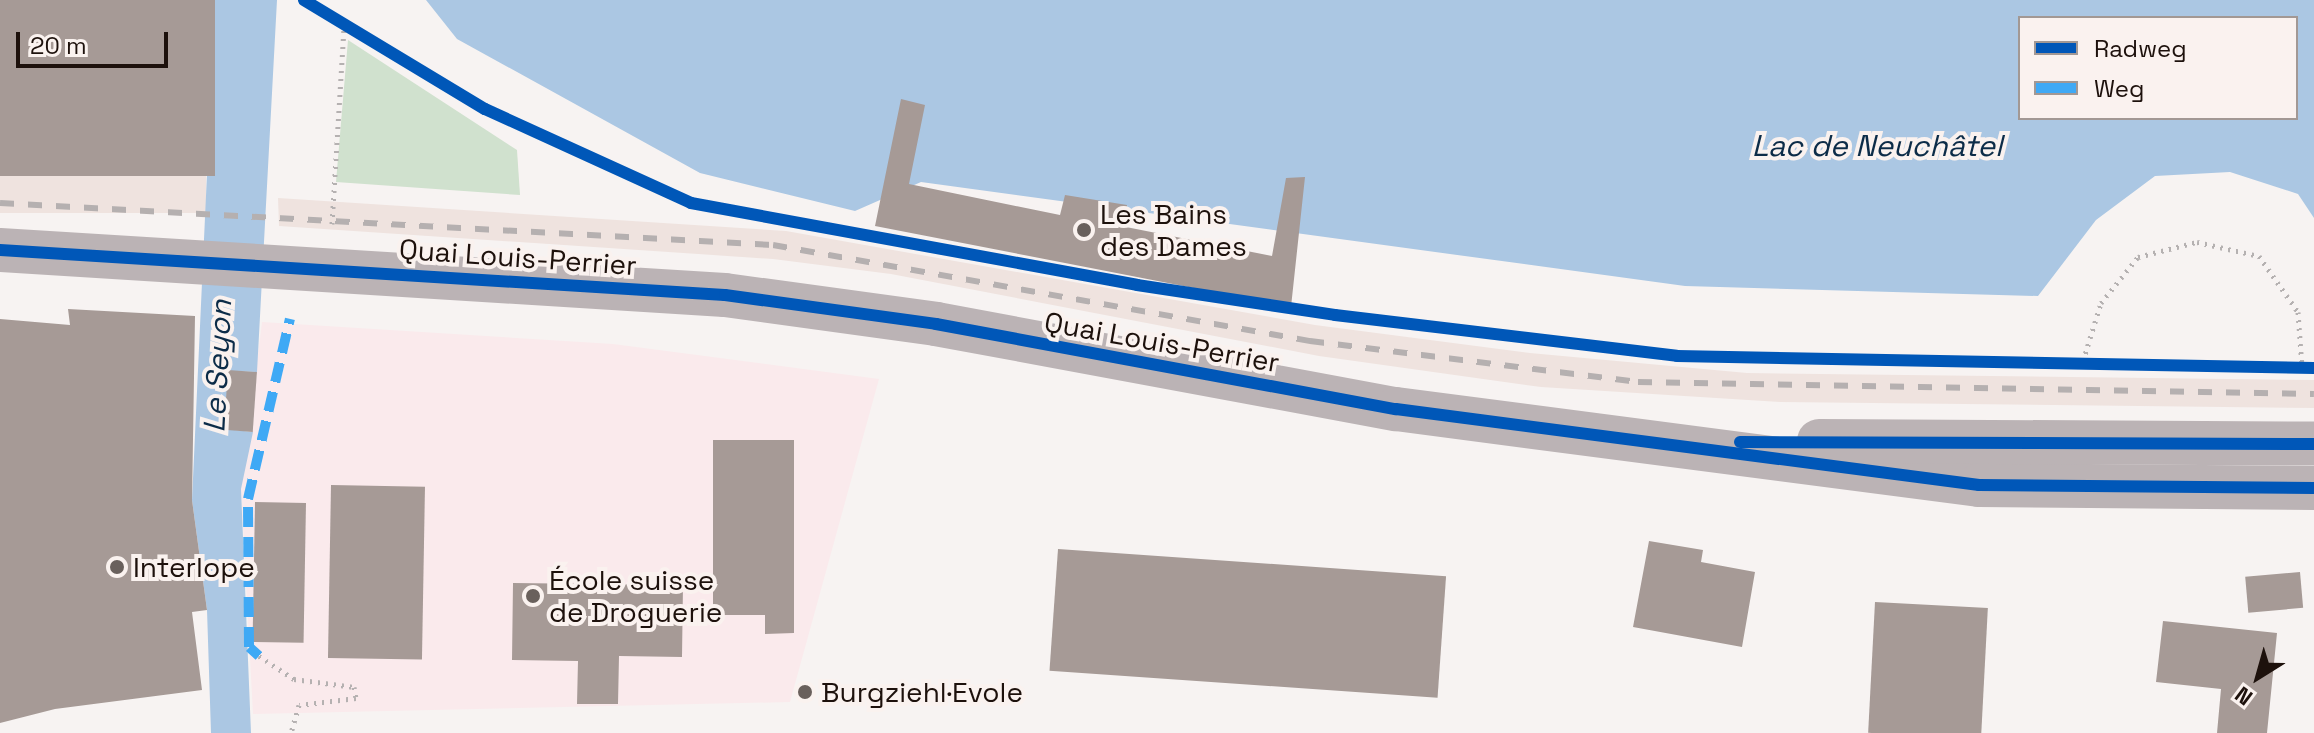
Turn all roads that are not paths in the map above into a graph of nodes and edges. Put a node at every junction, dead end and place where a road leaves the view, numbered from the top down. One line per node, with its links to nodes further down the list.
1 (0, 250): 2 (main road, Quai Louis-Perrier)
2 (1672, 443): 3 (main road); 4 (main road, Quai Louis-Perrier)
3 (2314, 444)
4 (2314, 488)

